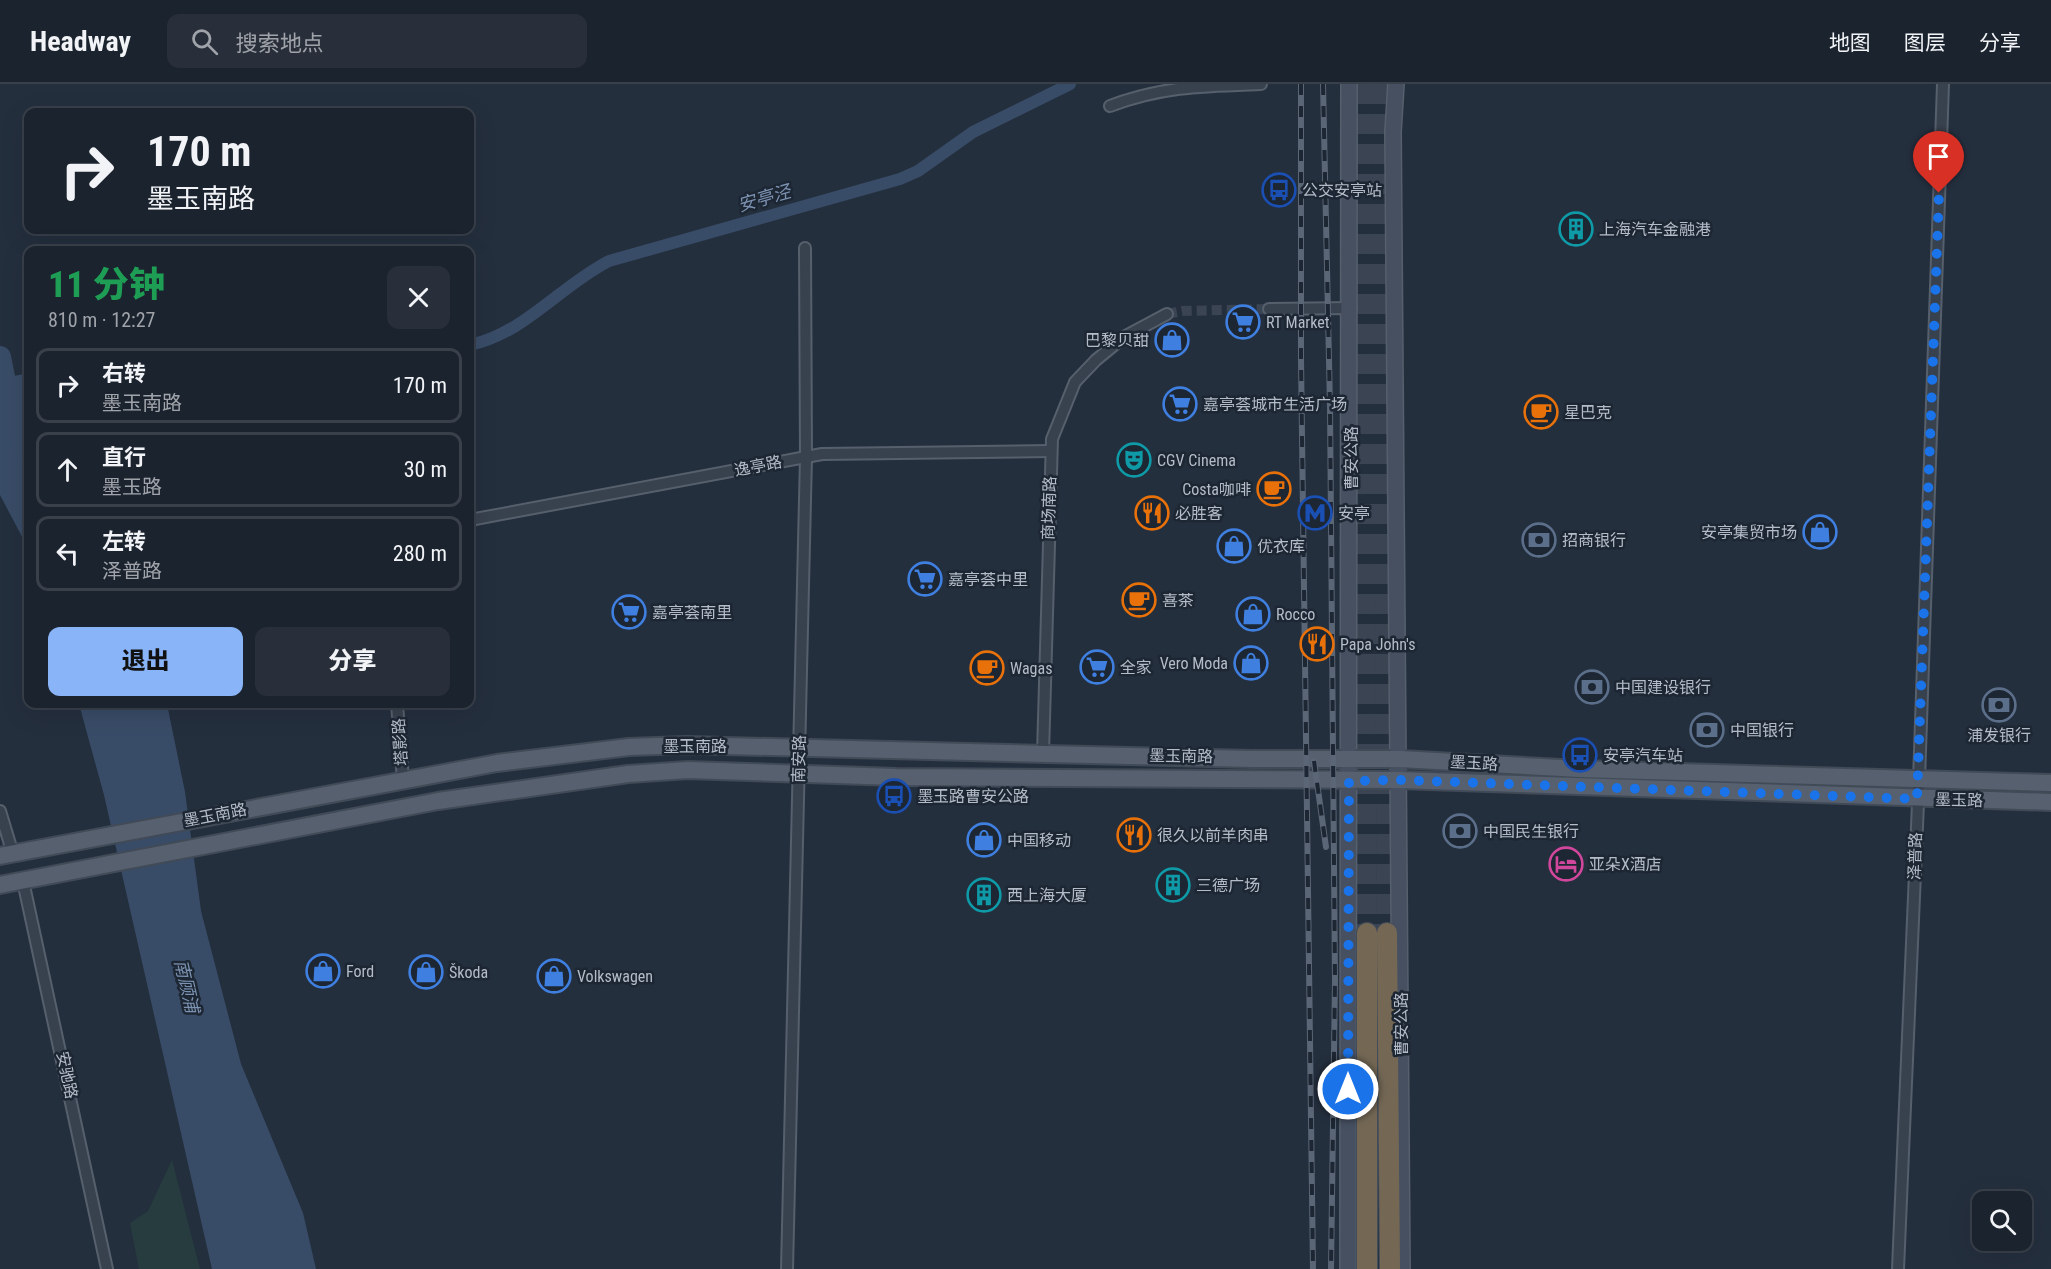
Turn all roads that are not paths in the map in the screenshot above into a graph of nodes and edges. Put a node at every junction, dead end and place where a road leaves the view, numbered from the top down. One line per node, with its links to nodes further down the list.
1 (1261, 84): 5 (street)
2 (1349, 84): 7 (main road, 曹安公路)
3 (1396, 84): 16 (main road, 曹安公路)
4 (1943, 84): 21 (street, 泽普路)
5 (1110, 106)
6 (805, 248): 11 (street, 南安路)
7 (1351, 308): 8 (street); 17 (main road, 曹安公路)
8 (1269, 309)
9 (1167, 314): 10 (street, 商场南路)
10 (1051, 451): 11 (street, 逸亭路); 15 (street, 商场南路)
11 (806, 457): 12 (street, 逸亭路); 14 (street, 南安路)
12 (474, 519)
13 (397, 708): 19 (street, 塔影路)
14 (799, 747): 15 (main road, 墨玉南路); 18 (street, 南安路); 19 (main road, 墨玉南路)
15 (1043, 754): 17 (main road, 墨玉南路)
16 (1400, 759): 17 (main road, 墨玉南路); 20 (main road, 曹安公路); 21 (main road, 墨玉路)
17 (1349, 760): 22 (main road, 曹安公路)
18 (798, 772): 22 (main road, 墨玉南路); 28 (main road, 墨玉南路); 33 (street, 南安路)
19 (403, 780): 27 (main road, 墨玉南路)
20 (1399, 780): 22 (main road, 墨玉南路); 24 (main road, 墨玉路); 37 (main road, 曹安公路)
21 (1919, 780): 23 (main road, 墨玉路); 24 (street, 泽普路)
22 (1349, 781): 34 (main road)
23 (2051, 783)
24 (1917, 799): 25 (main road, 墨玉路); 38 (street, 泽普路)
25 (2051, 802)
26 (0, 811): 27 (street)
27 (7, 855)
28 (24, 881): 29 (main road, 墨玉南路); 32 (street, 安驰路)
29 (0, 885)
30 (1367, 933): 35 (highway, 曹安公路)
31 (1387, 933): 36 (highway, 曹安公路)
32 (108, 1269)
33 (787, 1269)
34 (1348, 1269)
35 (1367, 1269)
36 (1390, 1269)
37 (1402, 1269)
38 (1898, 1269)

